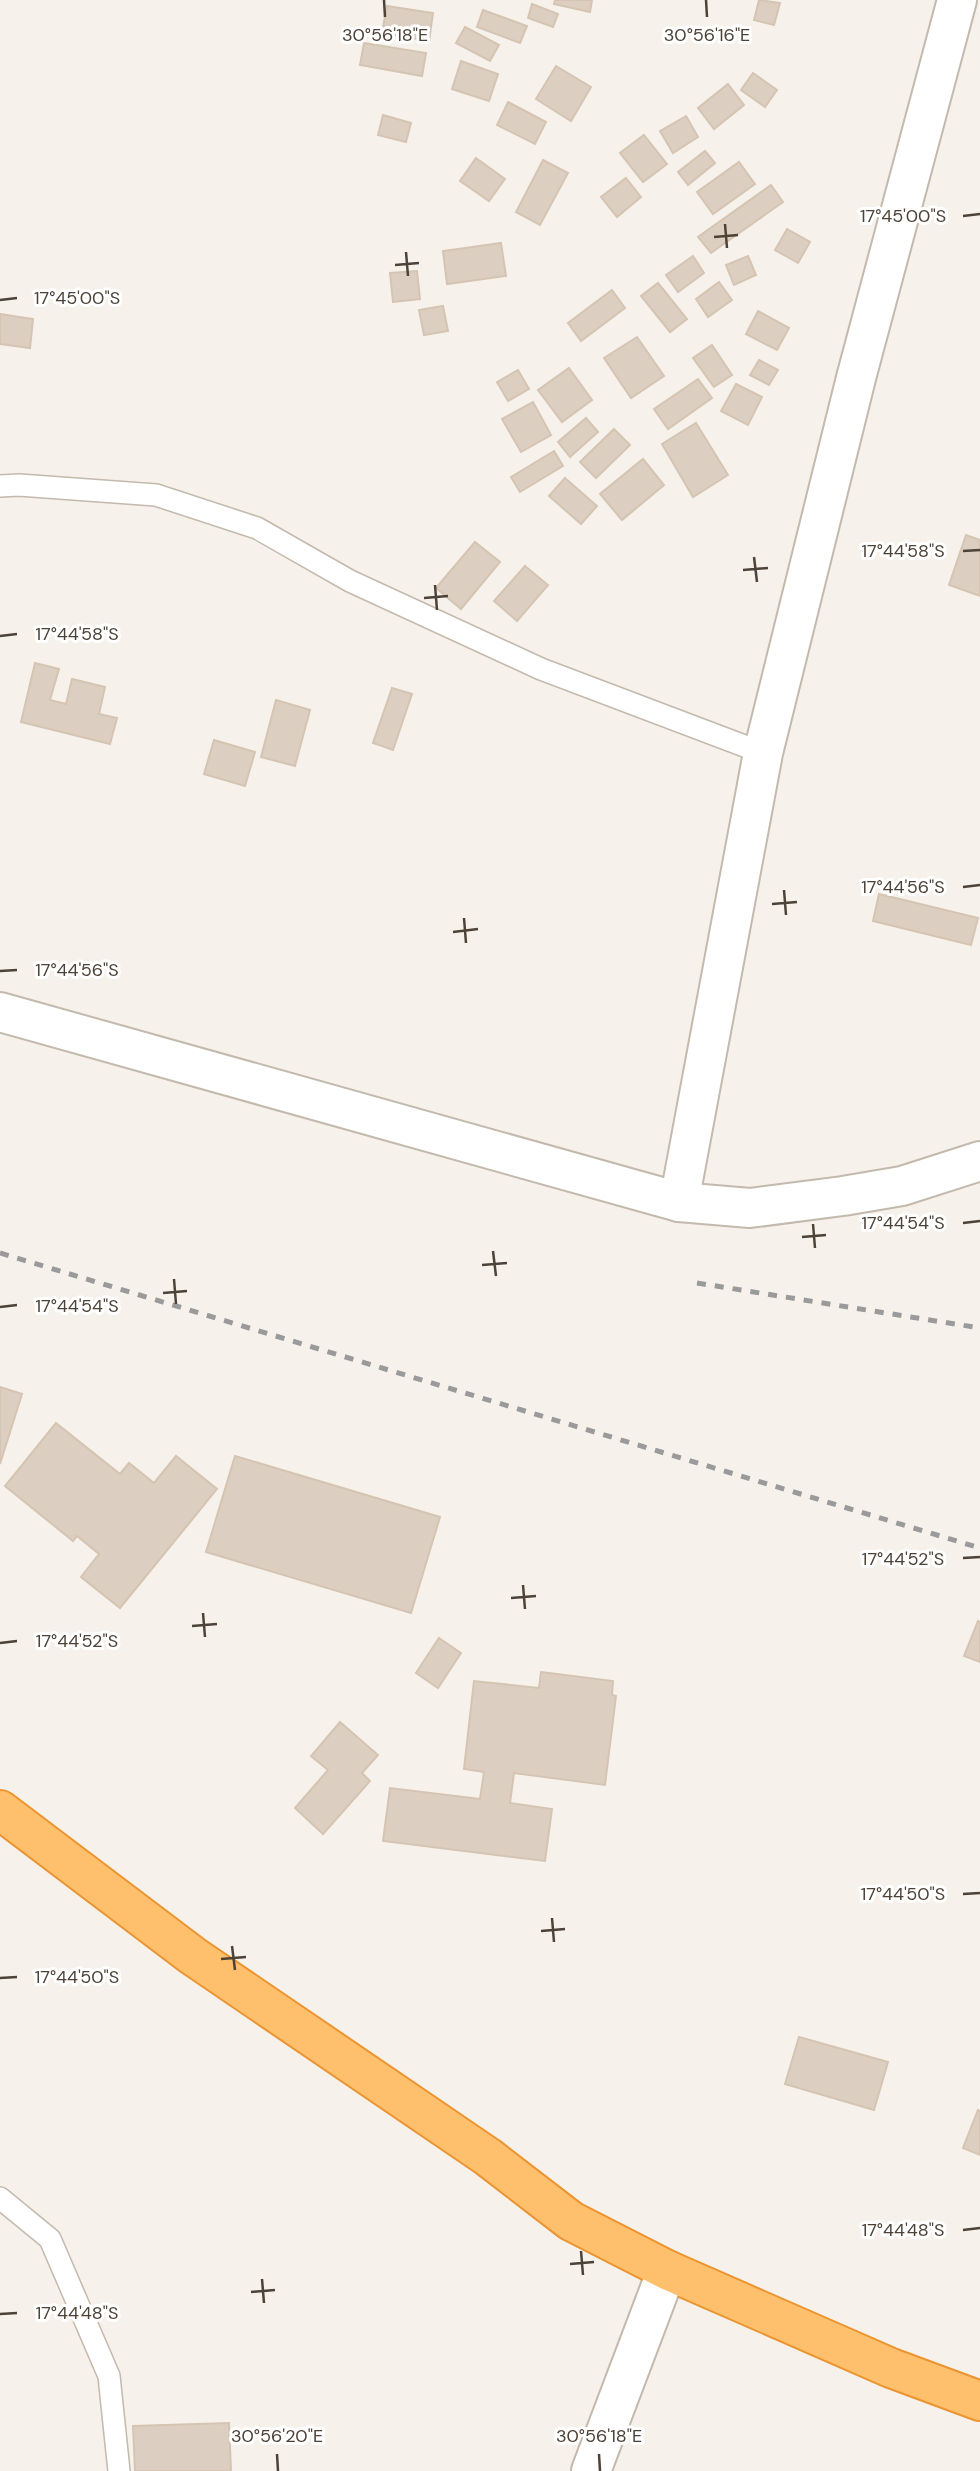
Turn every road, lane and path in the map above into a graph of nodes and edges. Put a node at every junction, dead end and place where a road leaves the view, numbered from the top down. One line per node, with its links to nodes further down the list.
1 (957, 0): 3 (street)
2 (0, 486): 3 (lane)
3 (763, 753): 6 (street)
4 (0, 1012): 6 (street)
5 (980, 1161): 6 (street)
6 (679, 1202)
7 (0, 1810): 9 (highway)
8 (0, 2198): 11 (lane)
9 (667, 2270): 10 (highway); 12 (street)
10 (980, 2401)
11 (119, 2471)
12 (590, 2471)

